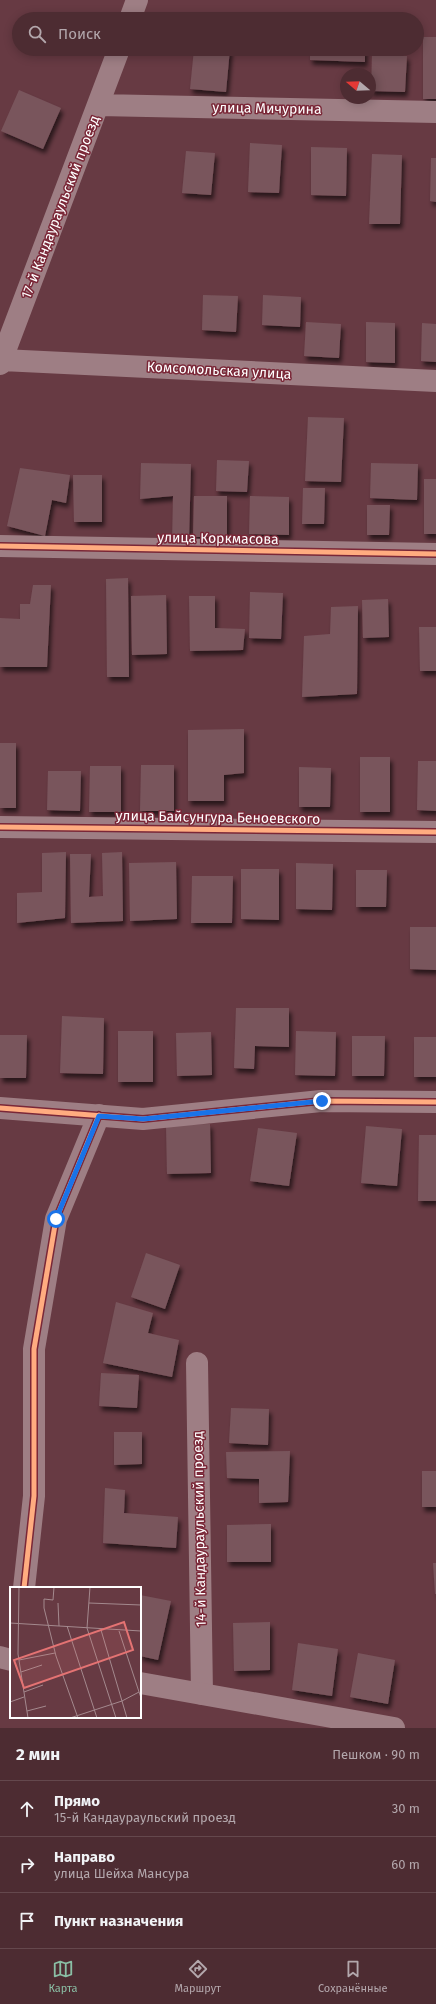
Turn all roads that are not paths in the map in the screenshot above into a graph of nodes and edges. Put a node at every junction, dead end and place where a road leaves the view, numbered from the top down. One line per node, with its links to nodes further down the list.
1 (137, 0): 2 (street)
2 (133, 12)
3 (116, 56): 4 (street, 17-й Кандаураульский проезд)
4 (99, 105): 5 (street, улица Мичурина); 6 (street, 17-й Кандаураульский проезд)
5 (436, 112)
6 (1, 362): 7 (street, Комсомольская улица)
7 (436, 381)
8 (0, 546): 9 (street, улица Коркмасова)
9 (436, 554)
10 (0, 827): 11 (street, улица Байсунгура Беноевского)
11 (436, 832)
12 (436, 1102): 14 (street)
13 (0, 1108): 14 (street)
14 (99, 1116): 16 (street)
15 (197, 1363): 20 (street, 14-й Кандаураульский проезд)
16 (24, 1587)
17 (0, 1657): 18 (street)
18 (10, 1660)
19 (141, 1683): 20 (street)
20 (202, 1694): 21 (street)
21 (394, 1728)

